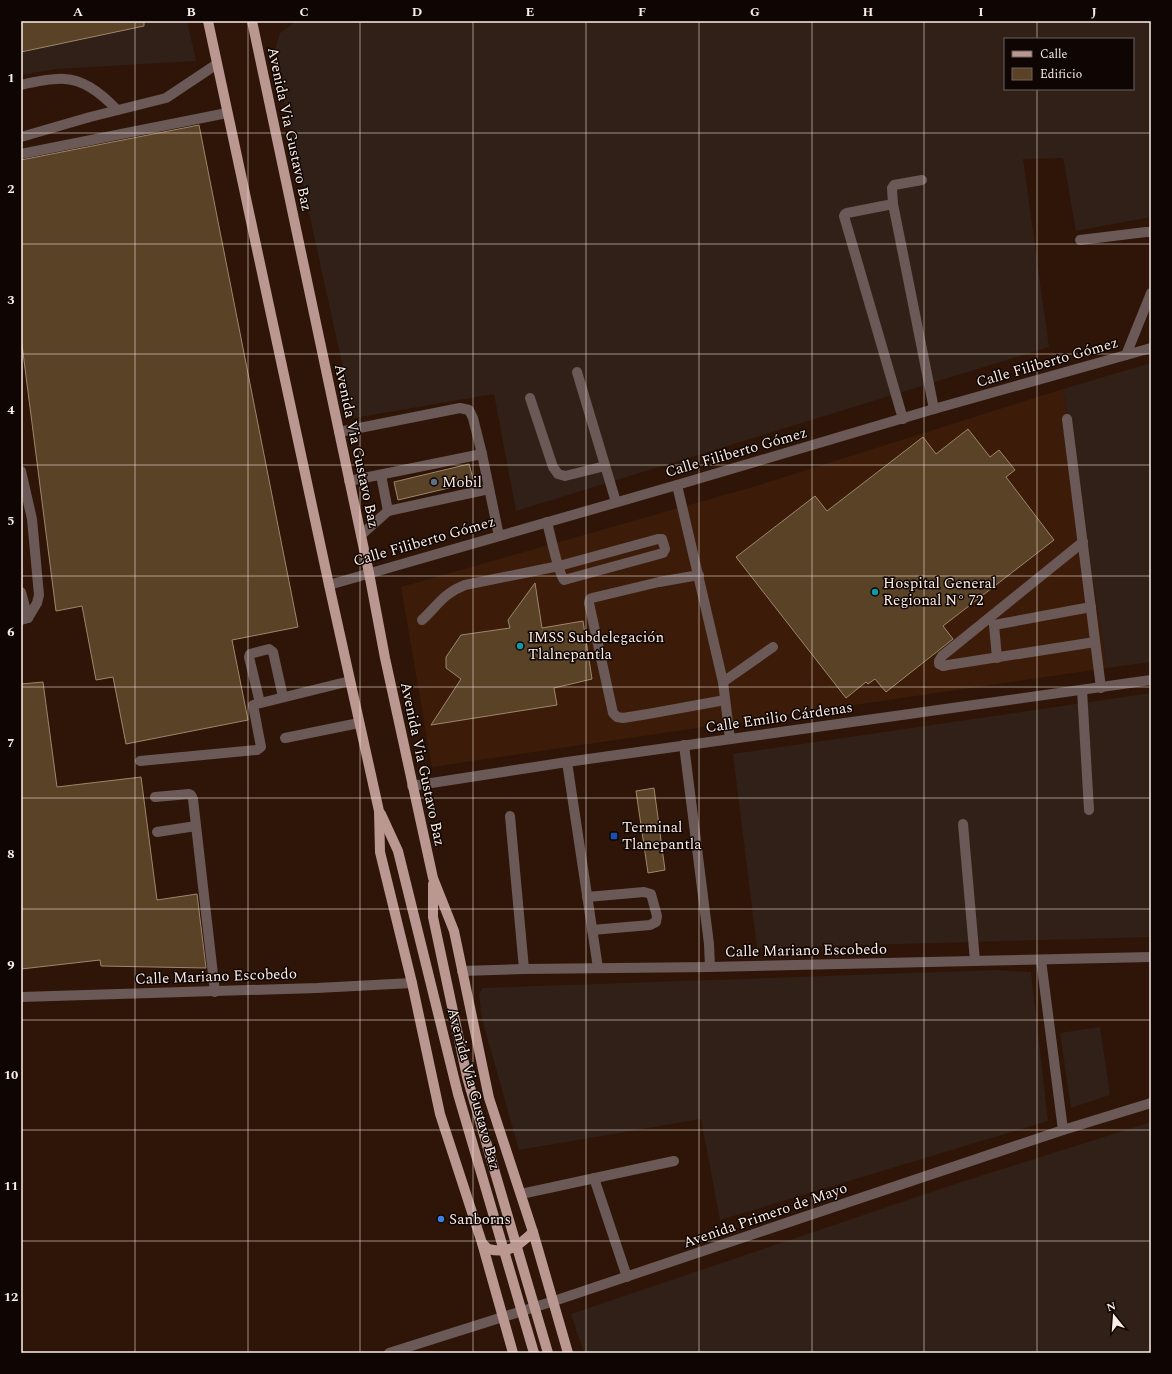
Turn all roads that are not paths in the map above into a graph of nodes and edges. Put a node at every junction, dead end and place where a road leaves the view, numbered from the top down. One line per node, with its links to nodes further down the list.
1 (208, 21): 3 (main road, Avenida Via Gustavo Baz)
2 (252, 21): 21 (main road, Avenida Via Gustavo Baz)
3 (217, 64): 5 (street); 6 (main road, Avenida Via Gustavo Baz)
4 (21, 84): 5 (street)
5 (117, 110): 7 (street)
6 (228, 113): 8 (street); 39 (main road, Avenida Via Gustavo Baz)
7 (21, 137)
8 (21, 154)
9 (922, 180): 10 (street)
10 (893, 204): 18 (street); 19 (street)
11 (1151, 232): 12 (street)
12 (1080, 240)
13 (1151, 293): 15 (street)
14 (1151, 348): 15 (street, Calle Filiberto Gómez)
15 (1126, 355): 18 (street, Calle Filiberto Gómez)
16 (577, 372): 23 (street)
17 (530, 398): 23 (street)
18 (934, 409): 19 (street, Calle Filiberto Gómez)
19 (903, 419): 28 (street, Calle Filiberto Gómez)
20 (1067, 419): 35 (street)
21 (339, 432): 22 (street); 26 (main road, Avenida Via Gustavo Baz)
22 (482, 454): 25 (street); 29 (street)
23 (605, 466): 30 (street)
24 (21, 471): 27 (street)
25 (381, 475): 26 (street); 31 (street)
26 (349, 481): 33 (main road, Avenida Via Gustavo Baz)
27 (22, 484): 42 (street)
28 (677, 485): 30 (street, Calle Filiberto Gómez); 38 (street)
29 (489, 489): 31 (street); 34 (street)
30 (616, 502): 32 (street, Calle Filiberto Gómez)
31 (388, 511): 33 (street)
32 (547, 522): 34 (street, Calle Filiberto Gómez); 36 (street)
33 (361, 535): 37 (main road, Avenida Via Gustavo Baz)
34 (499, 536): 37 (street, Calle Filiberto Gómez)
35 (1083, 542): 41 (street); 45 (street)
36 (559, 566): 36 (street); 43 (street)
37 (369, 573): 39 (street, Calle Filiberto Gómez); 63 (main road, Avenida Via Gustavo Baz)
38 (699, 575): 51 (street); 55 (street)
39 (329, 585): 50 (main road, Avenida Via Gustavo Baz)
40 (21, 592): 42 (street)
41 (1091, 607): 44 (street); 46 (street)
42 (24, 619)
43 (422, 620)
44 (994, 625): 45 (street); 48 (street)
45 (978, 627): 48 (street)
46 (1095, 642): 48 (street); 52 (street)
47 (773, 647): 51 (street)
48 (997, 658)
49 (1151, 680): 52 (street, Calle Emilio Cárdenas)
50 (350, 681): 54 (street); 57 (main road, Avenida Via Gustavo Baz)
51 (723, 682): 55 (street)
52 (1101, 688): 53 (street, Calle Emilio Cárdenas)
53 (1082, 690): 59 (street, Calle Emilio Cárdenas); 65 (street)
54 (283, 697): 56 (street); 56 (street)
55 (725, 700): 59 (street)
56 (260, 703): 61 (street)
57 (359, 723): 58 (street); 66 (main road, Avenida Via Gustavo Baz)
58 (285, 738)
59 (730, 739): 60 (street, Calle Emilio Cárdenas)
60 (684, 745): 62 (street, Calle Emilio Cárdenas); 77 (street)
61 (140, 761)
62 (567, 762): 63 (street, Calle Emilio Cárdenas); 72 (street)
63 (412, 786): 71 (main road, Avenida Via Gustavo Baz)
64 (155, 797): 69 (street)
65 (1089, 810)
66 (379, 811): 81 (main road, Avenida Via Gustavo Baz); 96 (main road, Avenida Via Gustavo Baz)
67 (510, 816): 79 (street)
68 (964, 824): 76 (street)
69 (196, 826): 70 (street); 82 (street)
70 (157, 832)
71 (433, 878): 80 (main road, Avenida Via Gustavo Baz); 97 (main road, Avenida Via Gustavo Baz)
72 (587, 897): 73 (street); 73 (street)
73 (592, 930): 78 (street)
74 (1151, 958): 75 (street, Calle Mariano Escobedo)
75 (1041, 960): 76 (street, Calle Mariano Escobedo); 85 (street)
76 (975, 961): 77 (street, Calle Mariano Escobedo)
77 (710, 967): 78 (street, Calle Mariano Escobedo)
78 (598, 968): 79 (street, Calle Mariano Escobedo)
79 (524, 969): 80 (street, Calle Mariano Escobedo)
80 (462, 971): 88 (main road, Avenida Via Gustavo Baz)
81 (412, 983): 82 (street, Calle Mariano Escobedo); 90 (main road, Avenida Via Gustavo Baz)
82 (215, 992): 83 (street, Calle Mariano Escobedo)
83 (21, 997)
84 (1151, 1103): 85 (street, Avenida Primero de Mayo)
85 (1063, 1130): 91 (street, Avenida Primero de Mayo)
86 (674, 1161): 87 (street)
87 (594, 1178): 88 (street); 91 (street)
88 (521, 1194): 89 (main road, Avenida Via Gustavo Baz)
89 (533, 1232): 90 (main road); 92 (main road, Avenida Via Gustavo Baz)
90 (482, 1242): 93 (main road, Avenida Via Gustavo Baz)
91 (627, 1277): 92 (street, Avenida Primero de Mayo)
92 (554, 1301): 93 (street, Avenida Primero de Mayo); 98 (main road, Avenida Via Gustavo Baz)
93 (503, 1317): 94 (street, Avenida Primero de Mayo); 95 (main road, Avenida Via Gustavo Baz)
94 (389, 1353)
95 (513, 1353)
96 (534, 1353)
97 (548, 1353)
98 (568, 1353)

